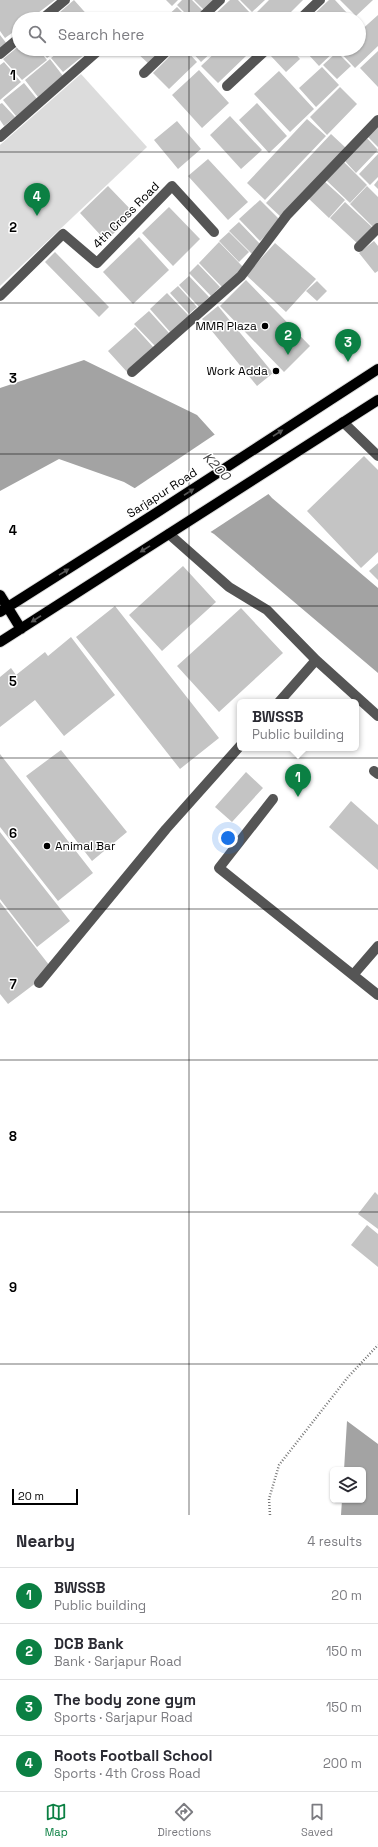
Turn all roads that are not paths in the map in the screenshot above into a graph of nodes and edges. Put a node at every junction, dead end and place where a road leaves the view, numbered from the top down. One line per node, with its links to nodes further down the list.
1 (65, 0): 4 (street)
2 (220, 0): 5 (street)
3 (320, 0): 6 (street)
4 (50, 12)
5 (207, 12)
6 (307, 12)
7 (12, 44): 8 (street)
8 (0, 54)
9 (92, 56): 15 (street)
10 (162, 56): 12 (street)
11 (259, 56): 13 (street)
12 (144, 73)
13 (227, 86)
14 (378, 120): 21 (street)
15 (0, 137)
16 (378, 228): 18 (street)
17 (214, 232): 19 (street, 4th Cross Road)
18 (359, 247)
19 (0, 296)
20 (378, 369): 27 (main road, Sarjapur Road, one-way to 20)
21 (132, 372)
22 (378, 400): 23 (main road)
23 (343, 422): 24 (street); 25 (main road)
24 (378, 456)
25 (169, 534): 28 (main road, one-way to 28); 30 (street)
26 (0, 595): 27 (main road)
27 (4, 609): 28 (main road)
28 (21, 629): 29 (main road)
29 (0, 642)
30 (316, 660): 31 (street); 32 (street)
31 (282, 699)
32 (378, 716)
33 (237, 749): 37 (street)
34 (273, 799): 36 (street)
35 (378, 946): 36 (street)
36 (353, 975): 38 (street)
37 (39, 983)
38 (378, 994)

